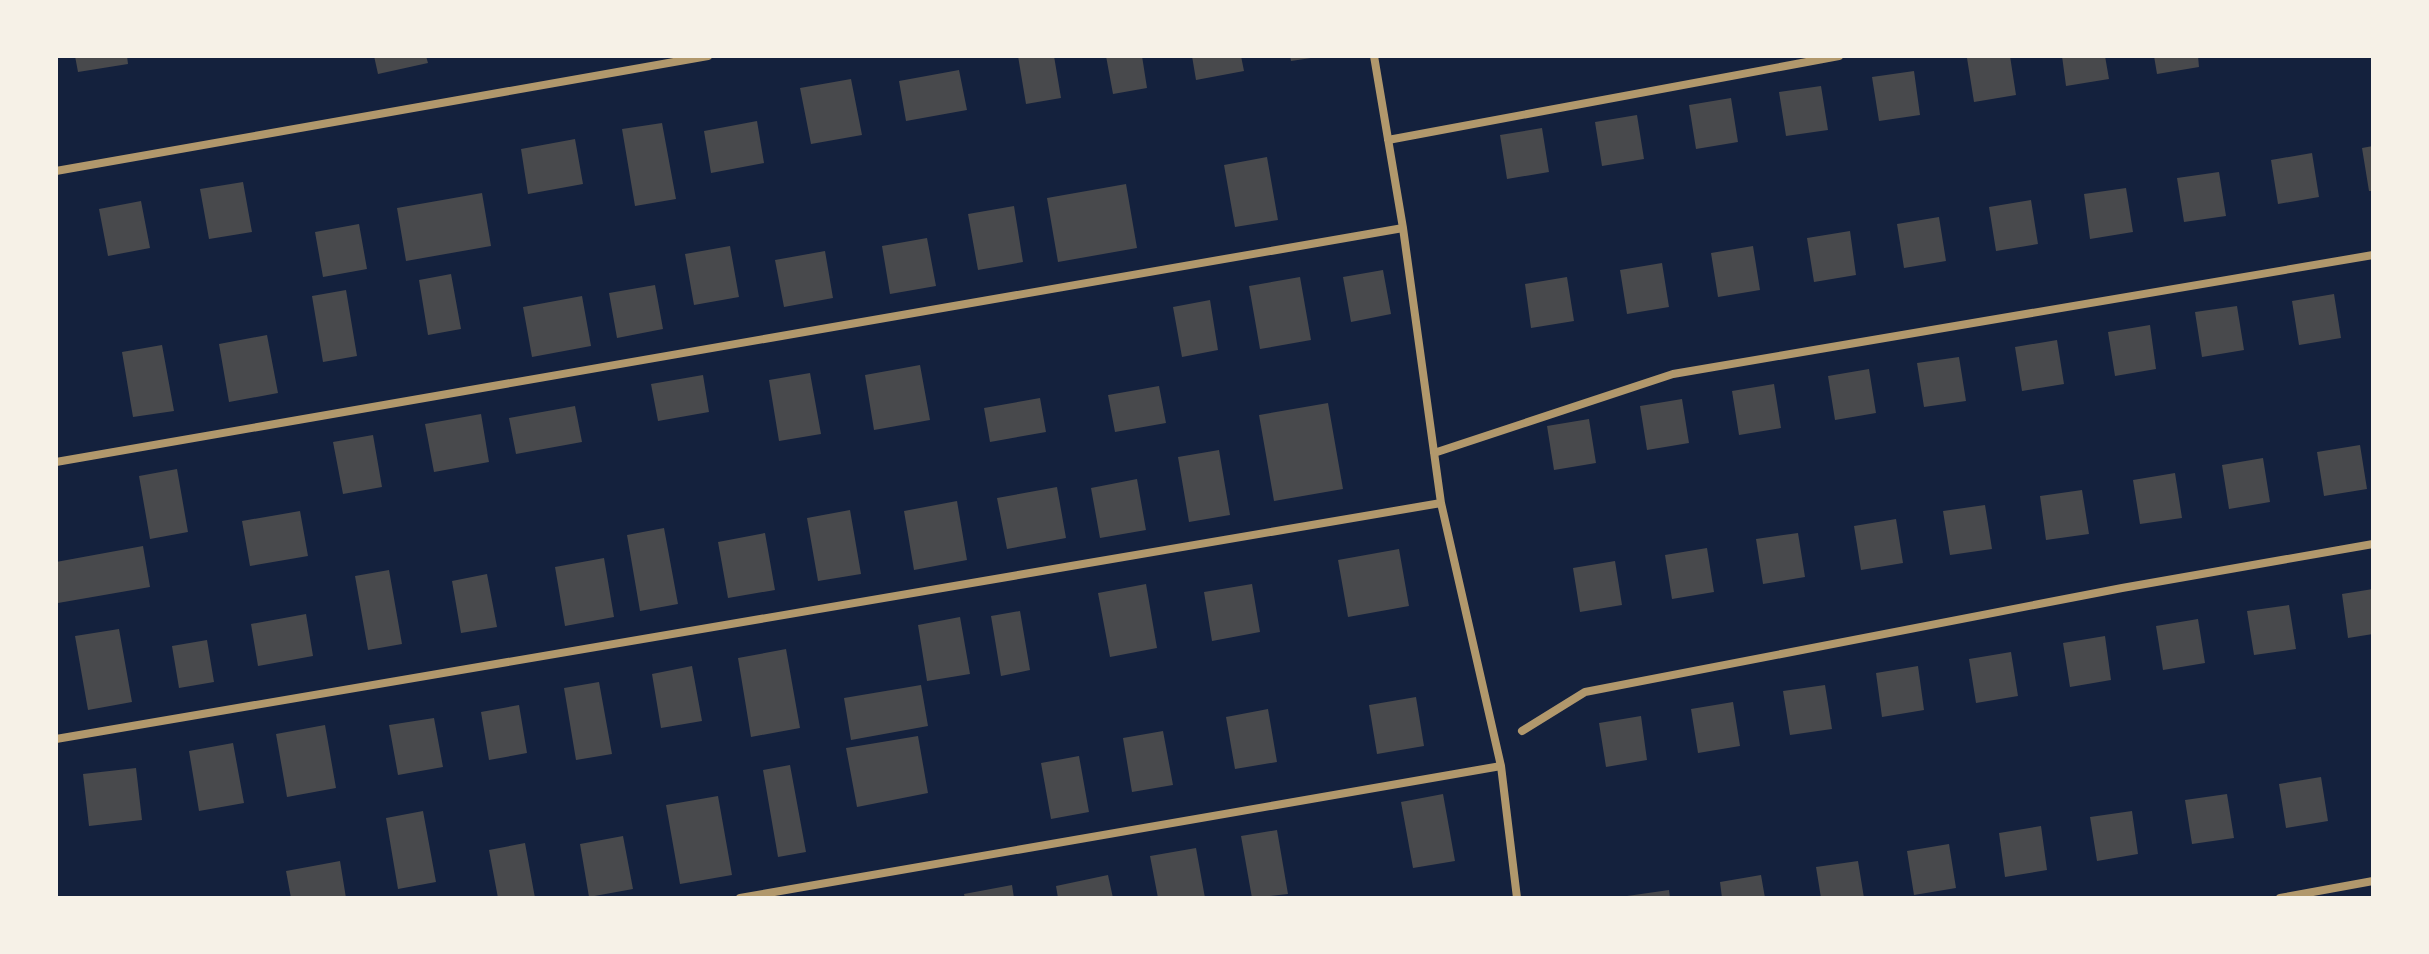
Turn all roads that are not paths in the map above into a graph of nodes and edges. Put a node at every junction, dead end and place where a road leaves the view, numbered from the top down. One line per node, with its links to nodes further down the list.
1 (708, 56): 5 (street)
2 (1374, 56): 4 (street)
3 (1839, 56): 4 (street)
4 (1388, 140): 6 (street)
5 (56, 171)
6 (1403, 228): 8 (street); 9 (street)
7 (2373, 255): 8 (street)
8 (1434, 453): 10 (street)
9 (56, 462)
10 (1441, 503): 13 (street); 14 (street)
11 (2373, 544): 12 (street)
12 (1522, 731)
13 (56, 739)
14 (1501, 766): 16 (street); 17 (street)
15 (2373, 881): 18 (street)
16 (740, 898)
17 (1517, 898)
18 (2280, 898)

